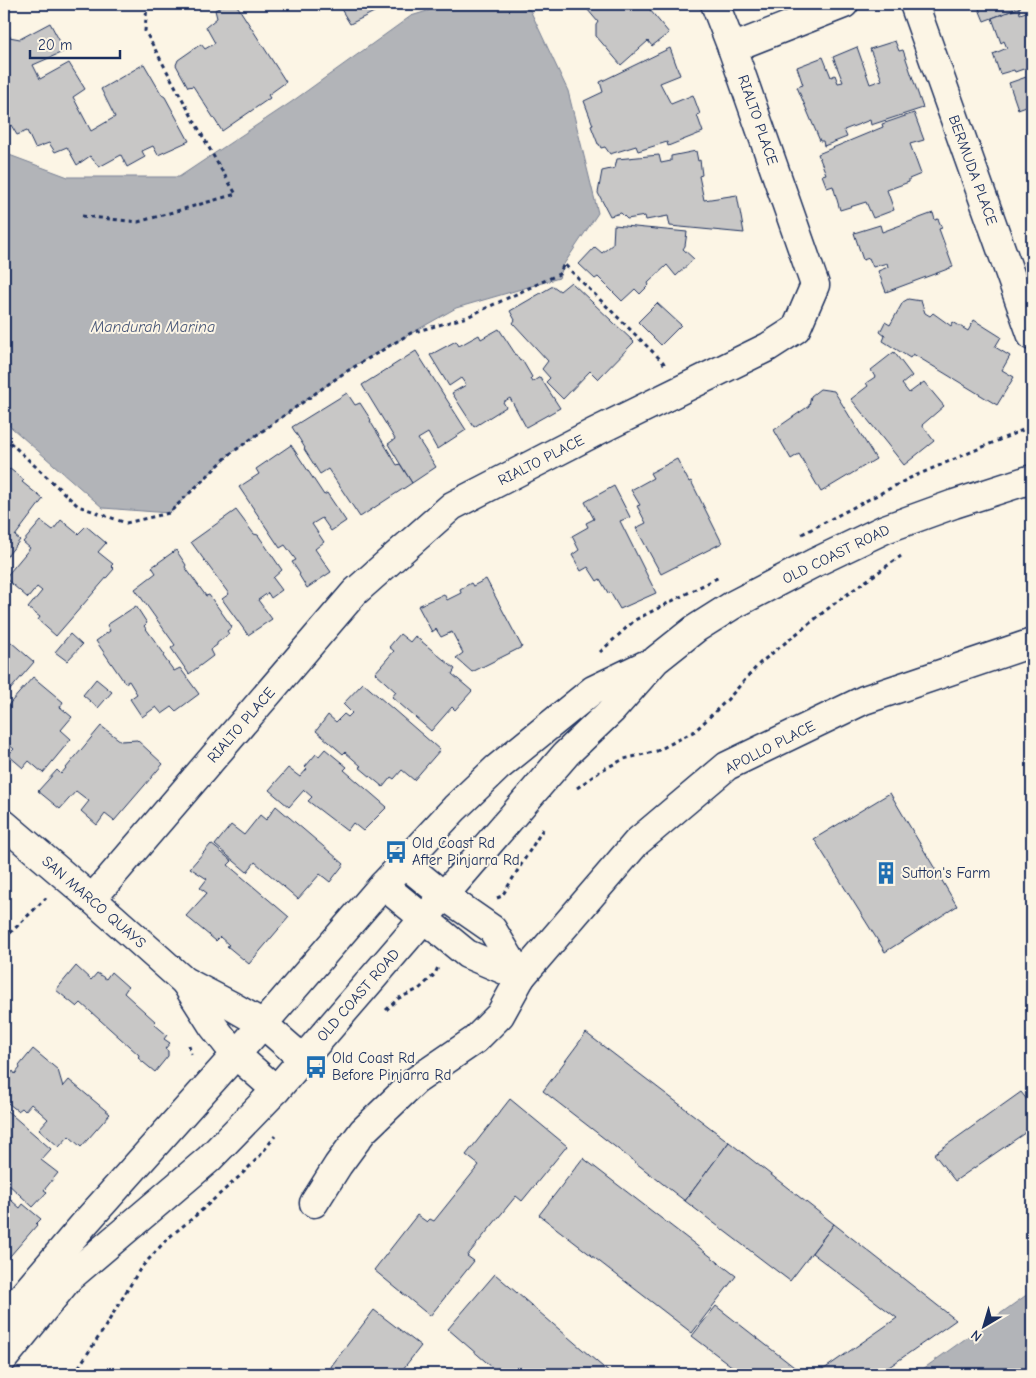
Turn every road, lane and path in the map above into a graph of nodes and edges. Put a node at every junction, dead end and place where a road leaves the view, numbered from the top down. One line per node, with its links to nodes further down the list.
1 (147, 4): 6 (path)
2 (715, 4): 5 (street, RIALTO PLACE)
3 (844, 4): 5 (street)
4 (914, 4): 7 (street, BERMUDA PLACE)
5 (732, 48): 8 (street, RIALTO PLACE)
6 (82, 216)
7 (1032, 336)
8 (676, 392): 9 (path); 21 (street, RIALTO PLACE)
9 (4, 437)
10 (1032, 479): 13 (street, OLD COAST ROAD)
11 (902, 556): 14 (path)
12 (1032, 643): 26 (street, APOLLO PLACE)
13 (656, 660): 17 (street, OLD COAST ROAD); 19 (street, OLD COAST ROAD)
14 (572, 792)
15 (4, 824): 21 (street, SAN MARCO QUAYS)
16 (545, 826): 22 (path)
17 (404, 864): 18 (street, OLD COAST ROAD); 19 (street)
18 (383, 885): 23 (street); 29 (street, OLD COAST ROAD)
19 (443, 895): 22 (street); 23 (street, OLD COAST ROAD)
20 (46, 897): 24 (path)
21 (92, 899): 27 (street, SAN MARCO QUAYS)
22 (476, 918): 26 (street)
23 (424, 919): 25 (street); 31 (street, OLD COAST ROAD)
24 (4, 939)
25 (456, 944): 26 (street); 28 (path)
26 (521, 977): 34 (street, APOLLO PLACE)
27 (184, 981): 29 (street, SAN MARCO QUAYS); 30 (street, SAN MARCO QUAYS)
28 (386, 1011)
29 (263, 1024): 30 (street, OLD COAST ROAD); 31 (street, SAN MARCO QUAYS)
30 (235, 1054): 32 (street, SAN MARCO QUAYS); 35 (street, OLD COAST ROAD)
31 (303, 1059): 32 (street, OLD COAST ROAD)
32 (276, 1090): 36 (street, OLD COAST ROAD)
33 (276, 1134): 37 (path)
34 (314, 1203)
35 (4, 1318)
36 (4, 1358)
37 (74, 1374)

